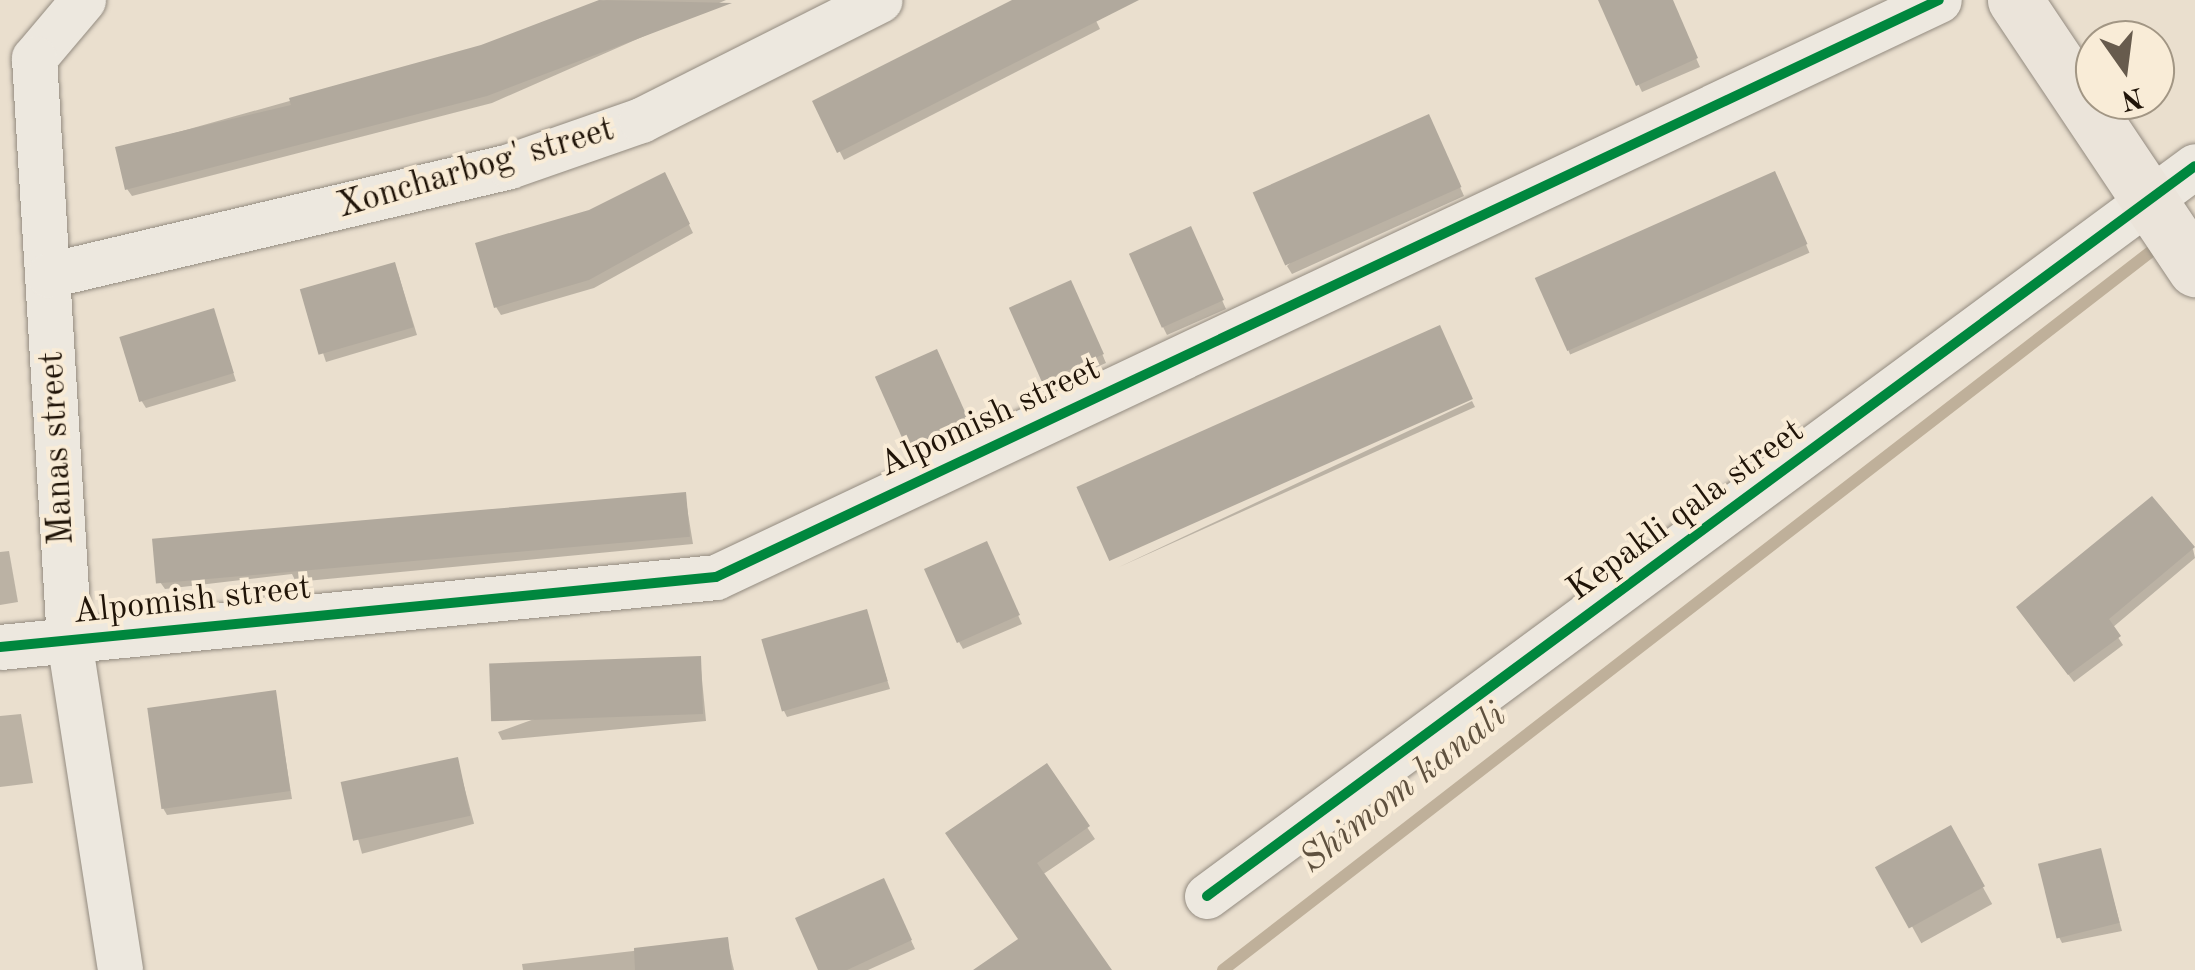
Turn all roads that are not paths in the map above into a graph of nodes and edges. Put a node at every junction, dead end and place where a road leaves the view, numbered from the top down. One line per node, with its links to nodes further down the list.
1 (83, 0): 5 (street, Manas street)
2 (880, 0): 9 (street, Xoncharbog' street)
3 (1939, 0): 10 (street, Alpomish street)
4 (2015, 0): 7 (main road)
5 (20, 145): 9 (street, Manas street)
6 (2195, 166): 7 (street, Kepakli qala street)
7 (2157, 213): 8 (main road); 12 (street, Kepakli qala street)
8 (2195, 270)
9 (49, 275): 10 (street, Manas street)
10 (69, 640): 11 (street, Alpomish street); 13 (street, Manas street)
11 (0, 647)
12 (1207, 896)
13 (120, 970)

